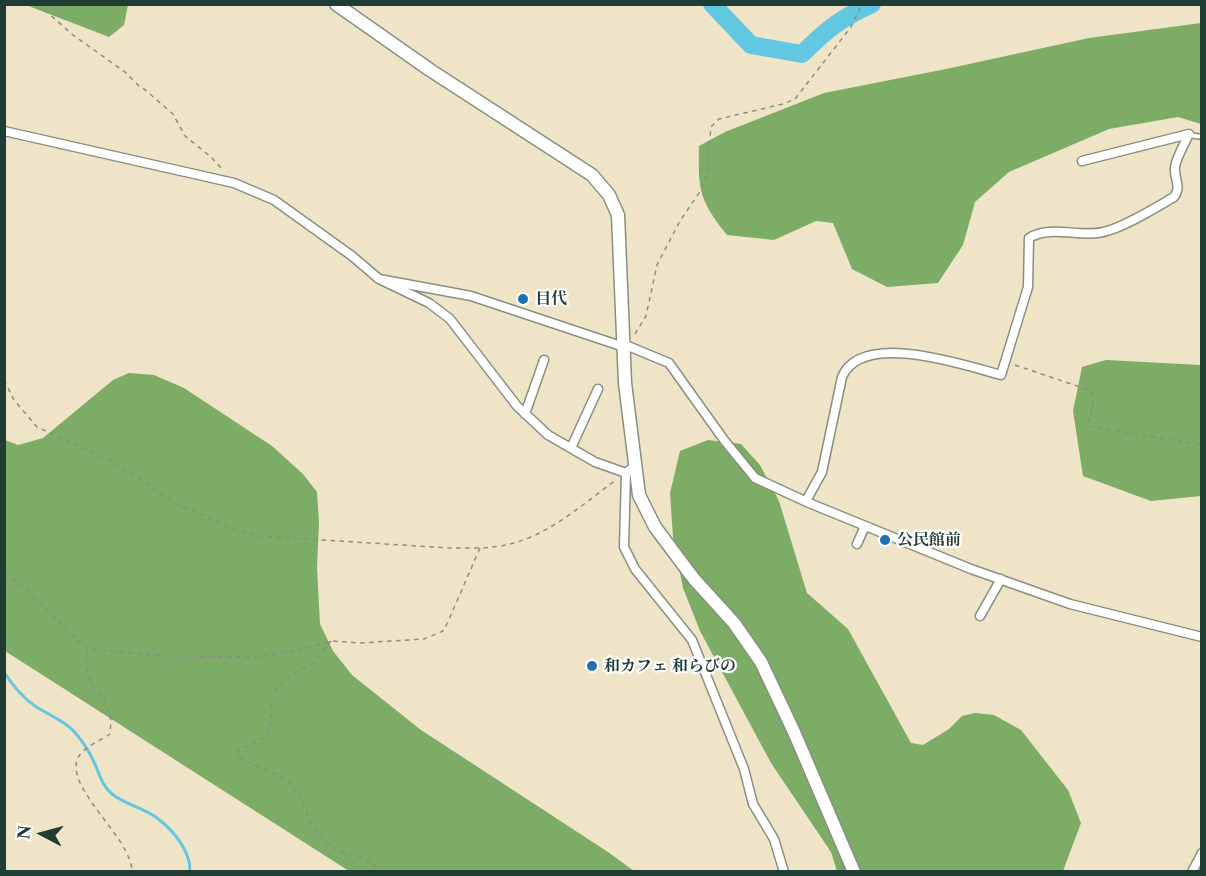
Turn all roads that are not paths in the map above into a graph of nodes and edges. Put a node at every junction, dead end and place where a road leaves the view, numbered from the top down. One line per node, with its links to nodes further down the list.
1 (336, 4): 7 (street)
2 (4, 131): 6 (street)
3 (1189, 134): 4 (lane); 5 (street); 14 (street)
4 (1202, 137)
5 (1082, 161)
6 (379, 279): 7 (street); 10 (street)
7 (626, 346): 12 (street); 14 (street)
8 (544, 360): 10 (street)
9 (598, 389): 11 (street)
10 (525, 414): 11 (street)
11 (571, 448): 13 (street)
12 (636, 462): 13 (street); 22 (street)
13 (626, 473): 21 (street)
14 (806, 501): 15 (street)
15 (865, 526): 16 (street); 17 (street)
16 (857, 544)
17 (1000, 579): 18 (street); 19 (street)
18 (980, 615)
19 (1202, 637)
20 (1202, 853): 23 (street)
21 (784, 872)
22 (854, 872)
23 (1192, 872)

